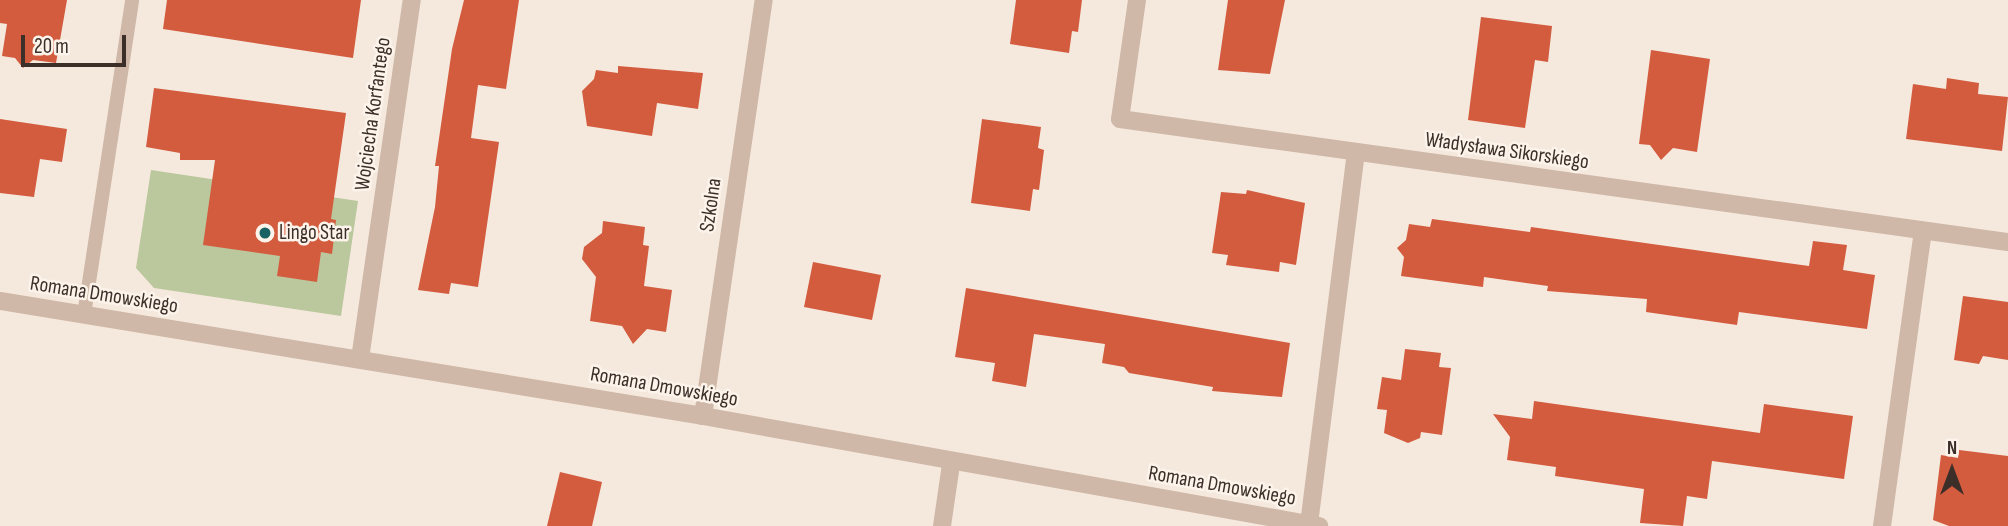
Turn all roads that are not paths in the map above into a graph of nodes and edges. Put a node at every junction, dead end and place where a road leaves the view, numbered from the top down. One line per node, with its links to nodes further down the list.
1 (132, 0): 9 (lane)
2 (412, 0): 10 (street, Wojciecha Korfantego)
3 (764, 0): 11 (street, Szkolna)
4 (1137, 0): 5 (street, Władysława Sikorskiego)
5 (1356, 153): 6 (street, Władysława Sikorskiego); 13 (street)
6 (1923, 231): 7 (street, Władysława Sikorskiego); 15 (street)
7 (2008, 242)
8 (0, 301): 9 (street, Romana Dmowskiego)
9 (84, 315): 10 (street, Romana Dmowskiego)
10 (360, 359): 11 (street, Romana Dmowskiego)
11 (703, 416): 12 (street, Romana Dmowskiego)
12 (951, 464): 13 (street, Romana Dmowskiego); 14 (street)
13 (1314, 525)
14 (942, 526)
15 (1882, 526)

